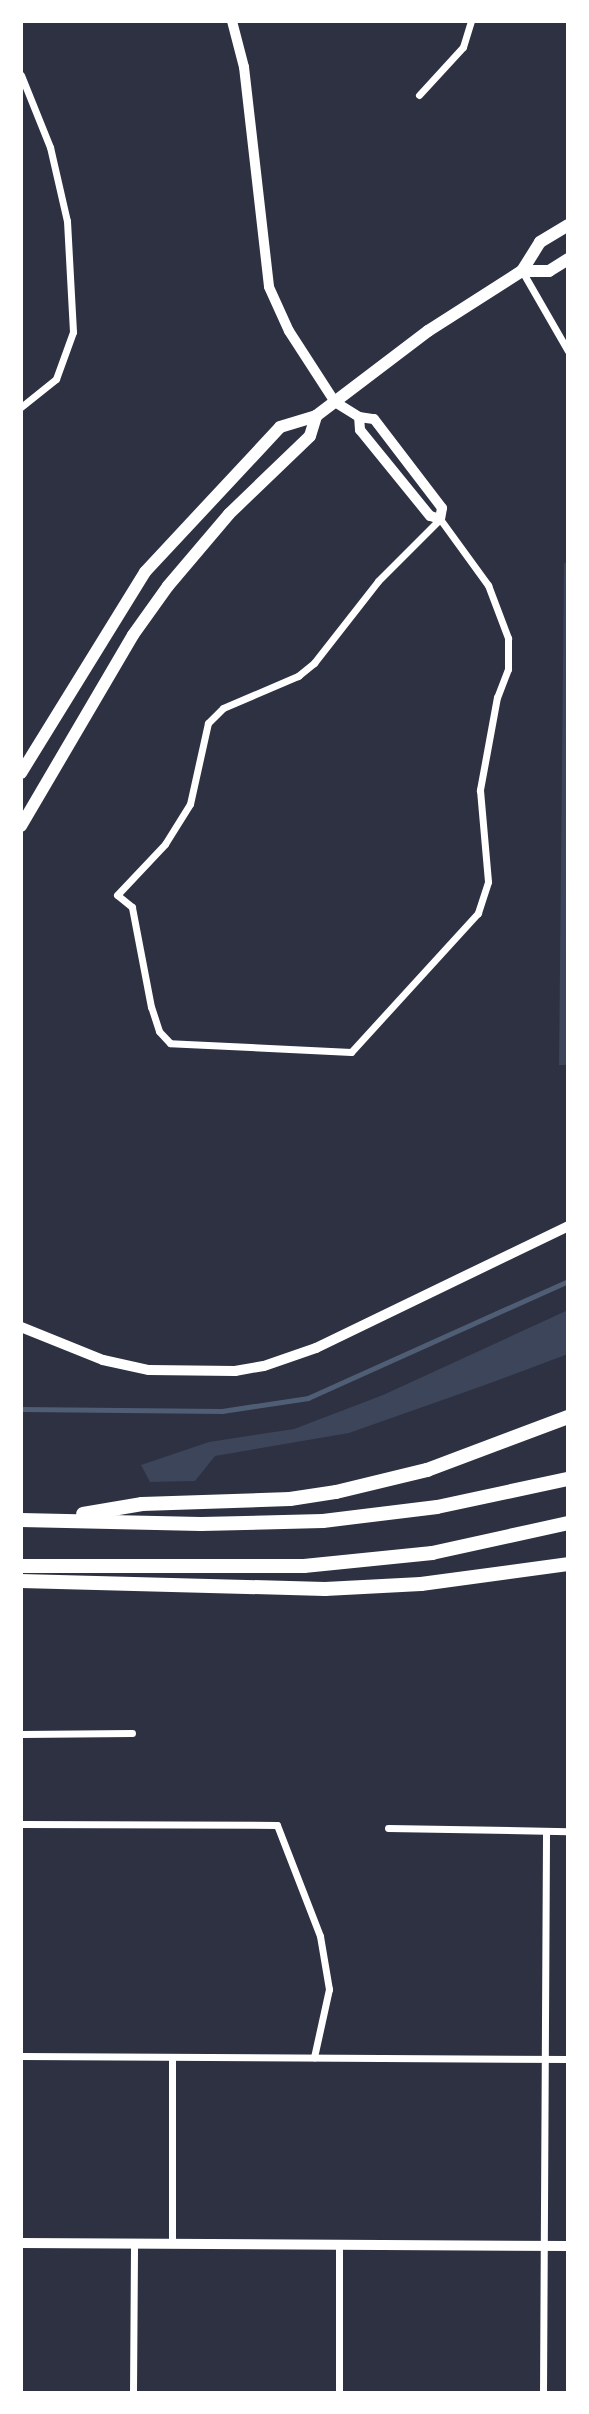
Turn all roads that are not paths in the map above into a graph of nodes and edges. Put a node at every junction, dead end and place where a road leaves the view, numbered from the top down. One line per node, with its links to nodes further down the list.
1 (232, 21): 9 (street)
2 (471, 21): 4 (street)
3 (21, 75): 10 (street)
4 (419, 95)
5 (568, 225): 7 (main road)
6 (568, 259): 7 (main road)
7 (522, 271): 8 (street); 9 (main road)
8 (568, 351)
9 (335, 402): 11 (main road); 12 (street)
10 (21, 407)
11 (316, 416): 14 (main road); 15 (main road)
12 (359, 417): 13 (street); 13 (street)
13 (440, 519): 13 (street)
14 (21, 773)
15 (21, 826)
16 (568, 1226): 17 (main road)
17 (21, 1327)
18 (568, 1417): 21 (highway)
19 (568, 1479): 21 (highway)
20 (21, 1520): 21 (highway)
21 (54, 1520)
22 (568, 1523): 24 (highway)
23 (568, 1564): 25 (highway)
24 (21, 1566)
25 (21, 1581)
26 (132, 1733): 27 (street)
27 (21, 1734)
28 (21, 1824): 34 (street)
29 (388, 1828): 30 (street)
30 (546, 1831): 31 (street); 35 (street)
31 (568, 1831)
32 (21, 2056): 33 (street)
33 (172, 2057): 34 (street); 39 (street)
34 (314, 2057): 35 (street)
35 (545, 2059): 36 (street); 41 (street)
36 (568, 2059)
37 (21, 2243): 38 (street)
38 (134, 2244): 39 (street); 43 (street)
39 (172, 2244): 40 (street)
40 (339, 2245): 41 (street); 44 (street)
41 (543, 2246): 42 (street); 45 (street)
42 (568, 2246)
43 (133, 2393)
44 (339, 2393)
45 (543, 2393)

